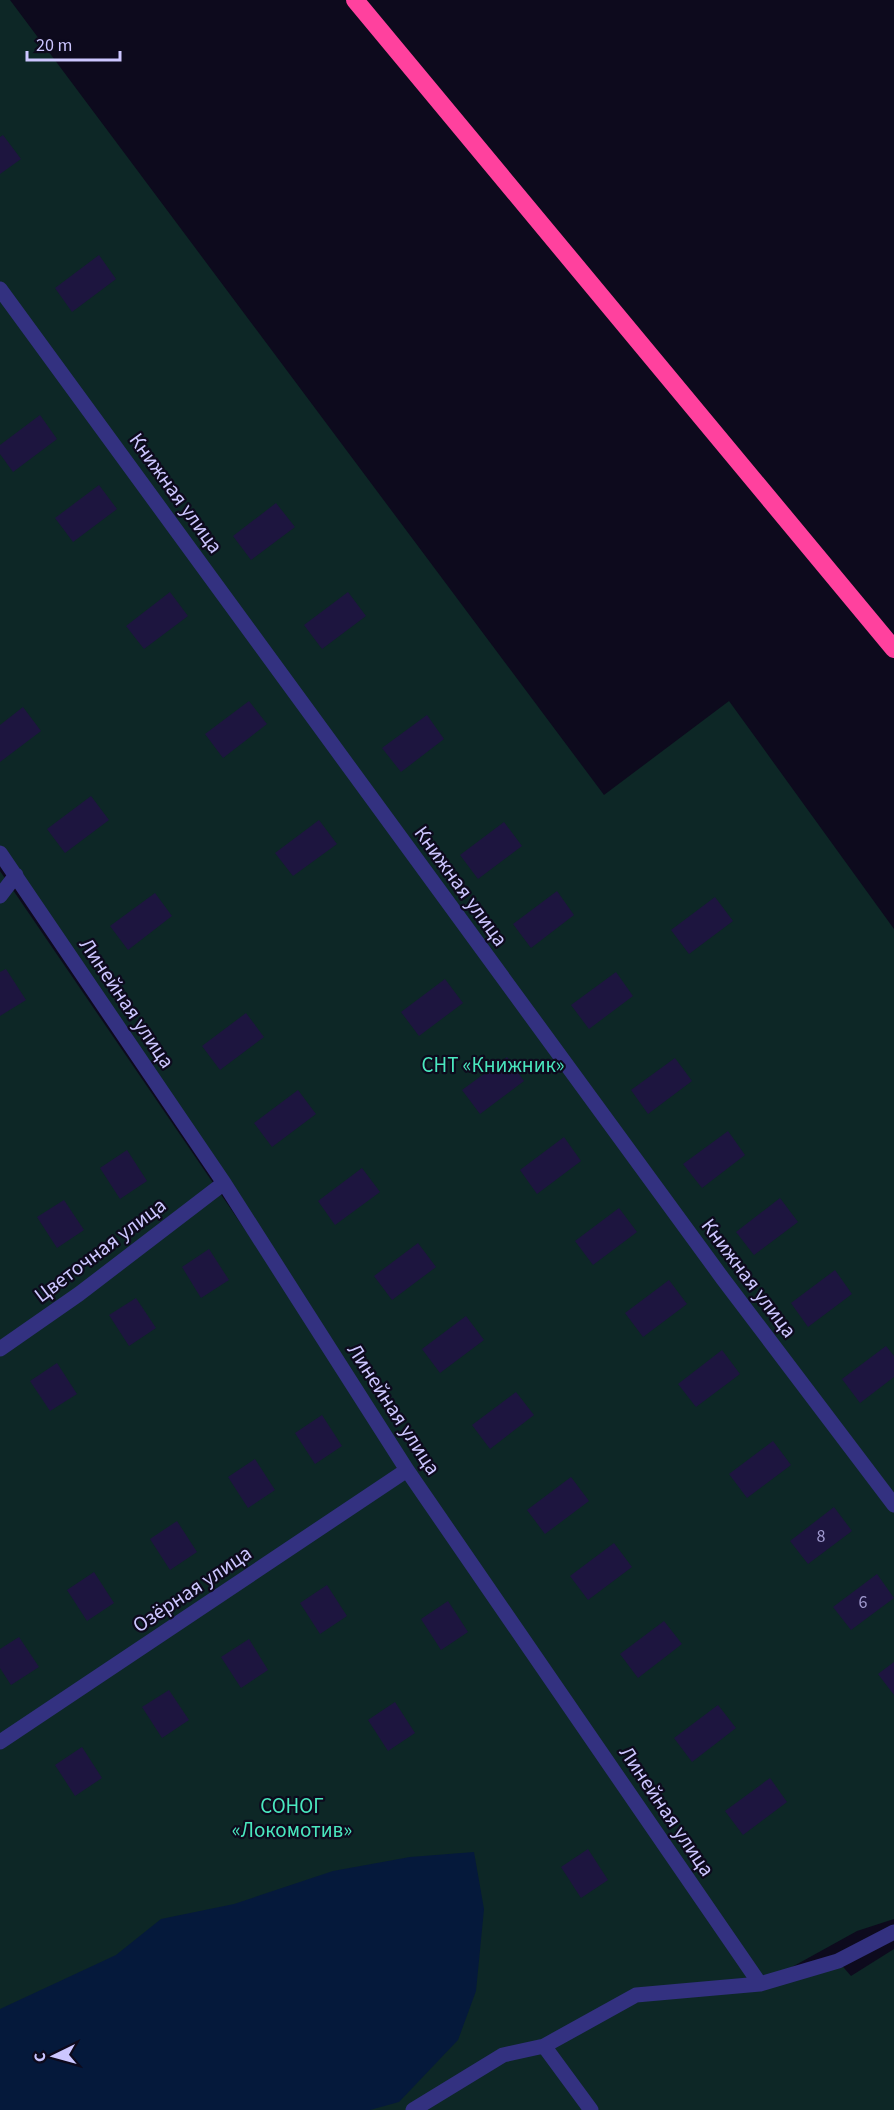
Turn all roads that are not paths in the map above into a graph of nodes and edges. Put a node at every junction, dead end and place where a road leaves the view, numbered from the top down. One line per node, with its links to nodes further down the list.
1 (355, 0): 3 (highway)
2 (0, 289): 10 (street, Книжная улица)
3 (894, 649)
4 (0, 853): 5 (street, Линейная улица)
5 (16, 875): 6 (street); 7 (street, Линейная улица)
6 (0, 896)
7 (224, 1183): 8 (street, Цветочная улица); 9 (street, Линейная улица)
8 (0, 1348)
9 (408, 1470): 11 (street, Озёрная улица); 13 (street, Линейная улица)
10 (894, 1505)
11 (0, 1742)
12 (894, 1932): 13 (street)
13 (760, 1984): 14 (street)
14 (544, 2046): 15 (street); 16 (street)
15 (412, 2110)
16 (591, 2110)

